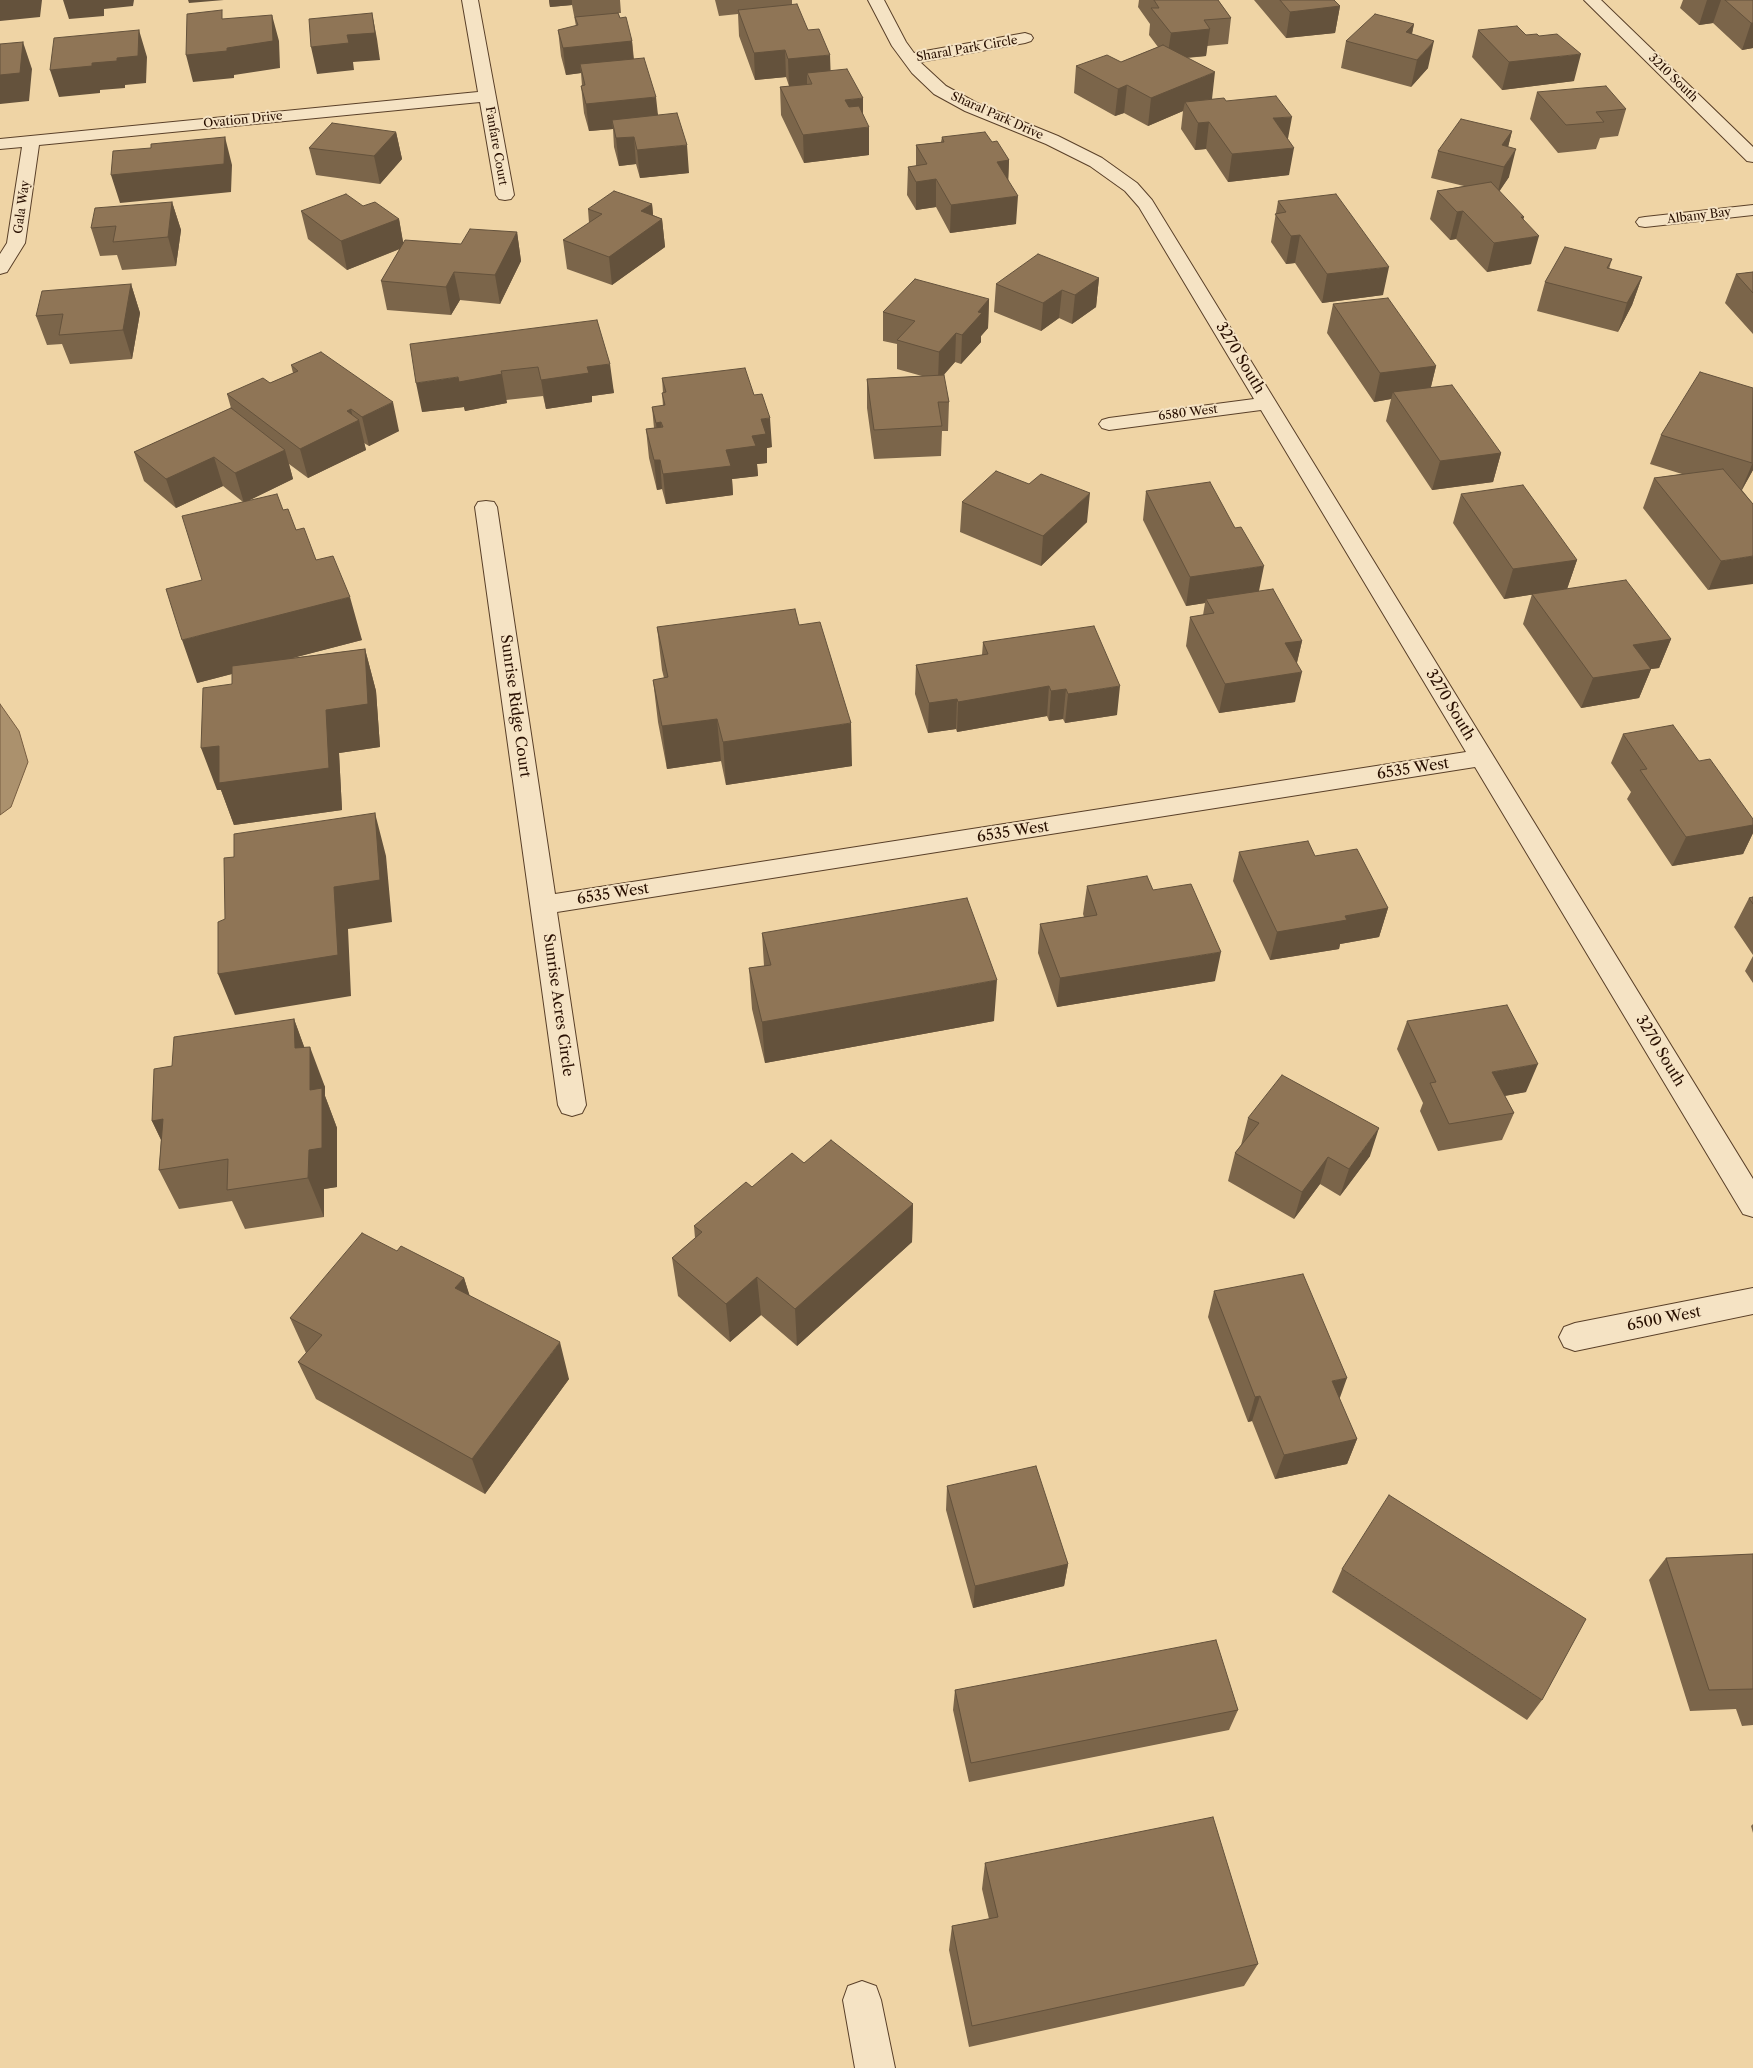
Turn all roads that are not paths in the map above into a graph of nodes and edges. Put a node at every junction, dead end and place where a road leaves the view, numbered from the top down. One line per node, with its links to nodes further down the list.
1 (470, 0): 6 (street, Fanfare Court)
2 (876, 0): 5 (street, Sharal Park Drive)
3 (1592, 0): 9 (street, 3210 South)
4 (1025, 38): 5 (street, Sharal Park Circle)
5 (910, 59): 11 (street, Sharal Park Drive)
6 (487, 96): 7 (street, Ovation Drive); 10 (street, Fanfare Court)
7 (31, 141): 8 (street, Ovation Drive); 14 (street, Gala Way)
8 (0, 144)
9 (1753, 157)
10 (505, 195)
11 (1146, 204): 15 (street, 3270 South)
12 (1753, 210): 13 (street, Albany Bay)
13 (1645, 222)
14 (0, 268)
15 (1267, 403): 16 (street, 6580 West); 18 (street, 3270 South)
16 (1109, 424)
17 (486, 507): 19 (street, Sunrise Ridge Court)
18 (1482, 758): 19 (street, 6535 West); 21 (street, 3270 South)
19 (544, 905): 20 (street, Sunrise Acres Circle)
20 (572, 1104)
21 (1753, 1205)
22 (1753, 1301): 23 (street, 6500 West)
23 (1575, 1337)
24 (862, 2000): 25 (street)
25 (875, 2068)

